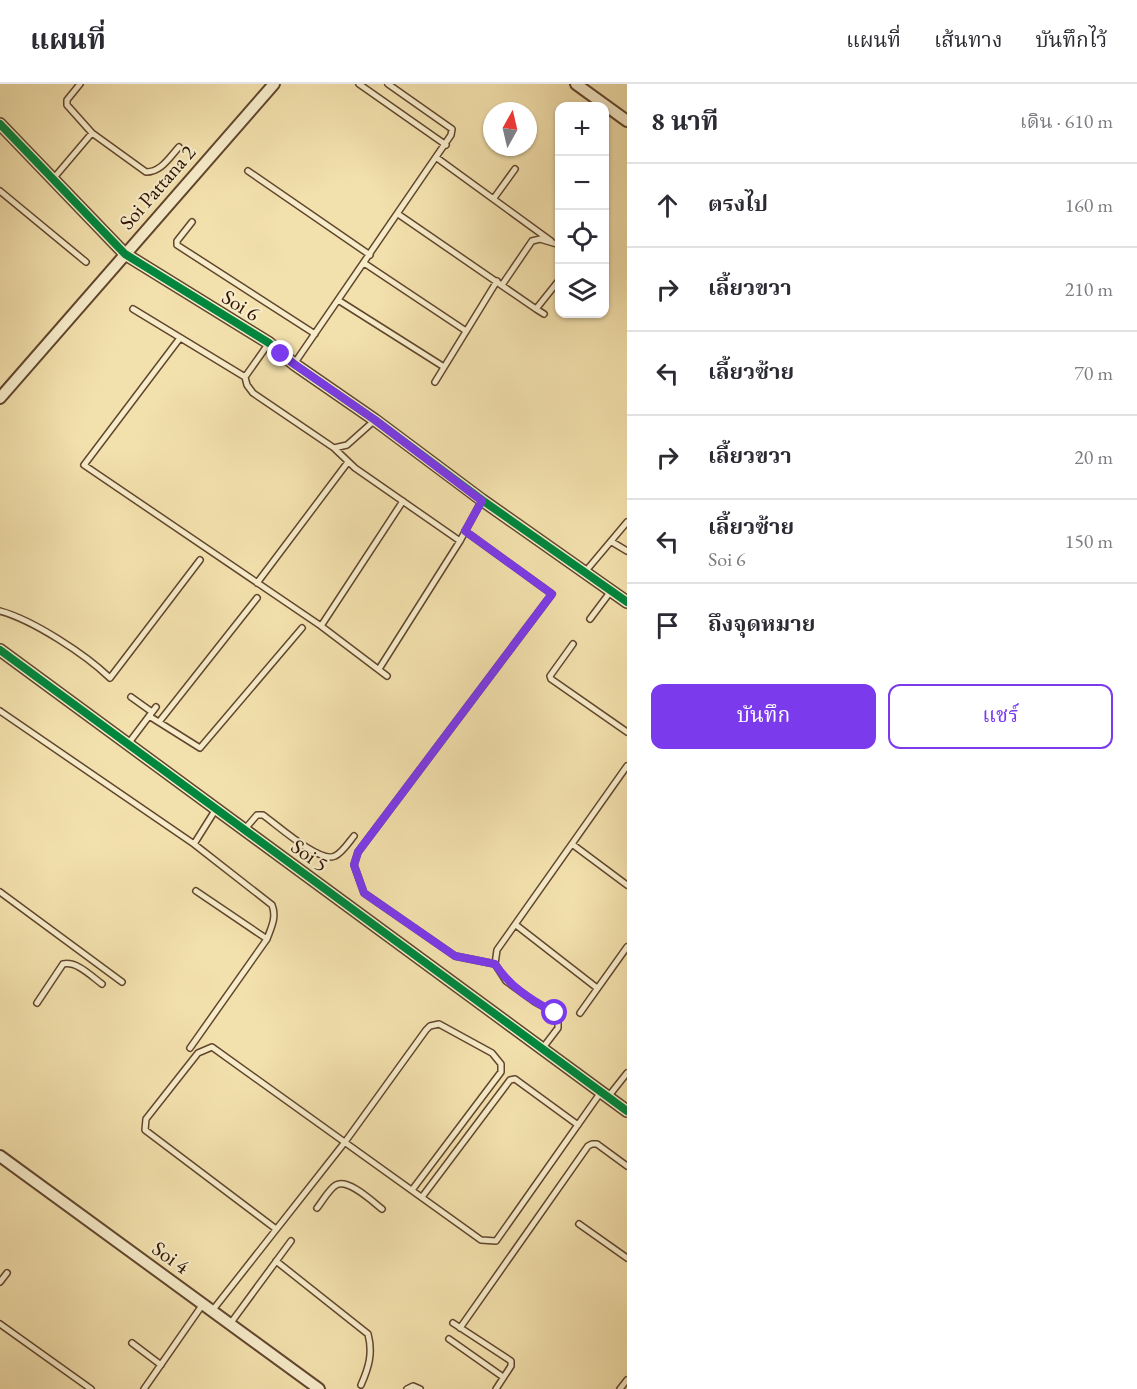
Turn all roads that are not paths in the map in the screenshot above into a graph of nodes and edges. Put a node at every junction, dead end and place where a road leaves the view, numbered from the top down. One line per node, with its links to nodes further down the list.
1 (80, 84): 8 (lane)
2 (274, 84): 21 (street, Soi Pattana 2)
3 (359, 84): 9 (lane)
4 (388, 84): 9 (lane)
5 (576, 84): 6 (street)
6 (627, 121)
7 (1, 125): 14 (street, Soi 6)
8 (92, 133): 10 (lane); 14 (lane)
9 (446, 145): 11 (lane)
10 (178, 147)
11 (437, 158): 16 (lane); 17 (lane)
12 (515, 169): 16 (lane)
13 (248, 171): 22 (lane)
14 (53, 179): 21 (street, Soi 6)
15 (0, 191): 23 (lane)
16 (494, 198): 19 (lane)
17 (398, 214): 22 (lane); 25 (lane)
18 (192, 222): 32 (lane)
19 (551, 241): 20 (lane); 25 (lane)
20 (555, 243)
21 (125, 254): 34 (street, Soi 6); 39 (street, Soi Pattana 2)
22 (370, 255): 24 (lane)
23 (86, 262)
24 (364, 263): 27 (lane); 31 (lane)
25 (499, 283): 29 (lane); 31 (lane)
26 (555, 285): 29 (lane)
27 (338, 300): 32 (lane); 36 (lane)
28 (133, 309): 33 (lane)
29 (536, 309): 30 (lane)
30 (543, 314)
31 (466, 331): 36 (lane)
32 (315, 334): 35 (lane)
33 (180, 338): 37 (lane); 52 (lane)
34 (269, 343): 35 (street, Soi 6); 37 (lane)
35 (294, 364): 40 (street, Soi 6)
36 (444, 367): 38 (lane)
37 (245, 377): 41 (lane)
38 (435, 382)
39 (0, 398)
40 (375, 420): 41 (lane); 44 (street, Soi 6)
41 (334, 448): 42 (lane)
42 (348, 462): 43 (lane); 52 (lane)
43 (403, 501): 47 (lane); 58 (lane)
44 (482, 501): 46 (lane); 51 (street, Soi 6)
45 (627, 522): 48 (lane)
46 (465, 531): 47 (lane); 82 (lane)
47 (460, 541): 62 (lane)
48 (612, 542): 49 (lane); 51 (lane)
49 (627, 551)
50 (200, 560): 56 (lane)
51 (585, 572): 53 (street, Soi 6)
52 (258, 583): 58 (lane)
53 (611, 591): 55 (street, Soi 6); 57 (lane)
54 (257, 598): 67 (lane)
55 (627, 602)
56 (0, 611)
57 (590, 619)
58 (321, 626): 62 (lane)
59 (302, 628): 67 (lane)
60 (573, 644): 68 (lane)
61 (0, 650): 69 (street, Soi 5)
62 (379, 669): 63 (lane)
63 (387, 676)
64 (131, 697): 66 (lane)
65 (0, 711): 74 (lane)
66 (152, 712): 67 (lane); 69 (lane)
67 (159, 722)
68 (627, 732)
69 (128, 744): 71 (street, Soi 5)
70 (627, 766): 75 (lane)
71 (216, 809): 72 (street, Soi 5); 74 (lane)
72 (244, 830): 73 (lane); 89 (street, Soi 5)
73 (354, 836)
74 (194, 844): 80 (lane)
75 (572, 844): 76 (lane); 79 (lane)
76 (627, 885)
77 (196, 891): 80 (lane)
78 (0, 892): 83 (lane)
79 (516, 925): 82 (lane); 85 (lane)
80 (267, 939): 88 (lane)
81 (627, 947): 85 (lane)
82 (495, 964): 89 (lane)
83 (122, 982)
84 (102, 984): 86 (lane)
85 (597, 988): 87 (lane)
86 (37, 1003)
87 (580, 1013)
88 (190, 1048)
89 (542, 1049): 91 (street, Soi 5)
90 (627, 1073): 91 (lane)
91 (605, 1095): 92 (street, Soi 5); 93 (lane)
92 (627, 1111)
93 (578, 1125): 98 (lane); 98 (lane)
94 (345, 1142): 97 (lane); 97 (lane); 102 (lane); 102 (lane)
95 (0, 1156): 108 (street, Soi 4)
96 (627, 1166): 112 (lane)
97 (412, 1190): 98 (lane)
98 (422, 1197)
99 (317, 1208): 100 (lane)
100 (382, 1209)
101 (579, 1224): 104 (lane)
102 (276, 1229): 108 (lane)
103 (291, 1241): 105 (lane)
104 (627, 1258)
105 (276, 1261): 111 (lane); 118 (lane)
106 (7, 1273): 107 (lane)
107 (0, 1282)
108 (207, 1308): 111 (street, Soi 4); 115 (lane)
109 (453, 1323): 112 (lane)
110 (0, 1324): 119 (lane)
111 (230, 1324): 121 (street, Soi 4)
112 (460, 1328): 116 (lane)
113 (449, 1339): 116 (lane)
114 (132, 1343): 115 (lane)
115 (161, 1365): 120 (lane)
116 (503, 1377): 124 (lane)
117 (627, 1380): 125 (lane)
118 (361, 1385)
119 (91, 1389)
120 (144, 1389)
121 (319, 1389)
122 (407, 1389): 123 (lane)
123 (420, 1389)
124 (496, 1389)
125 (620, 1389)

